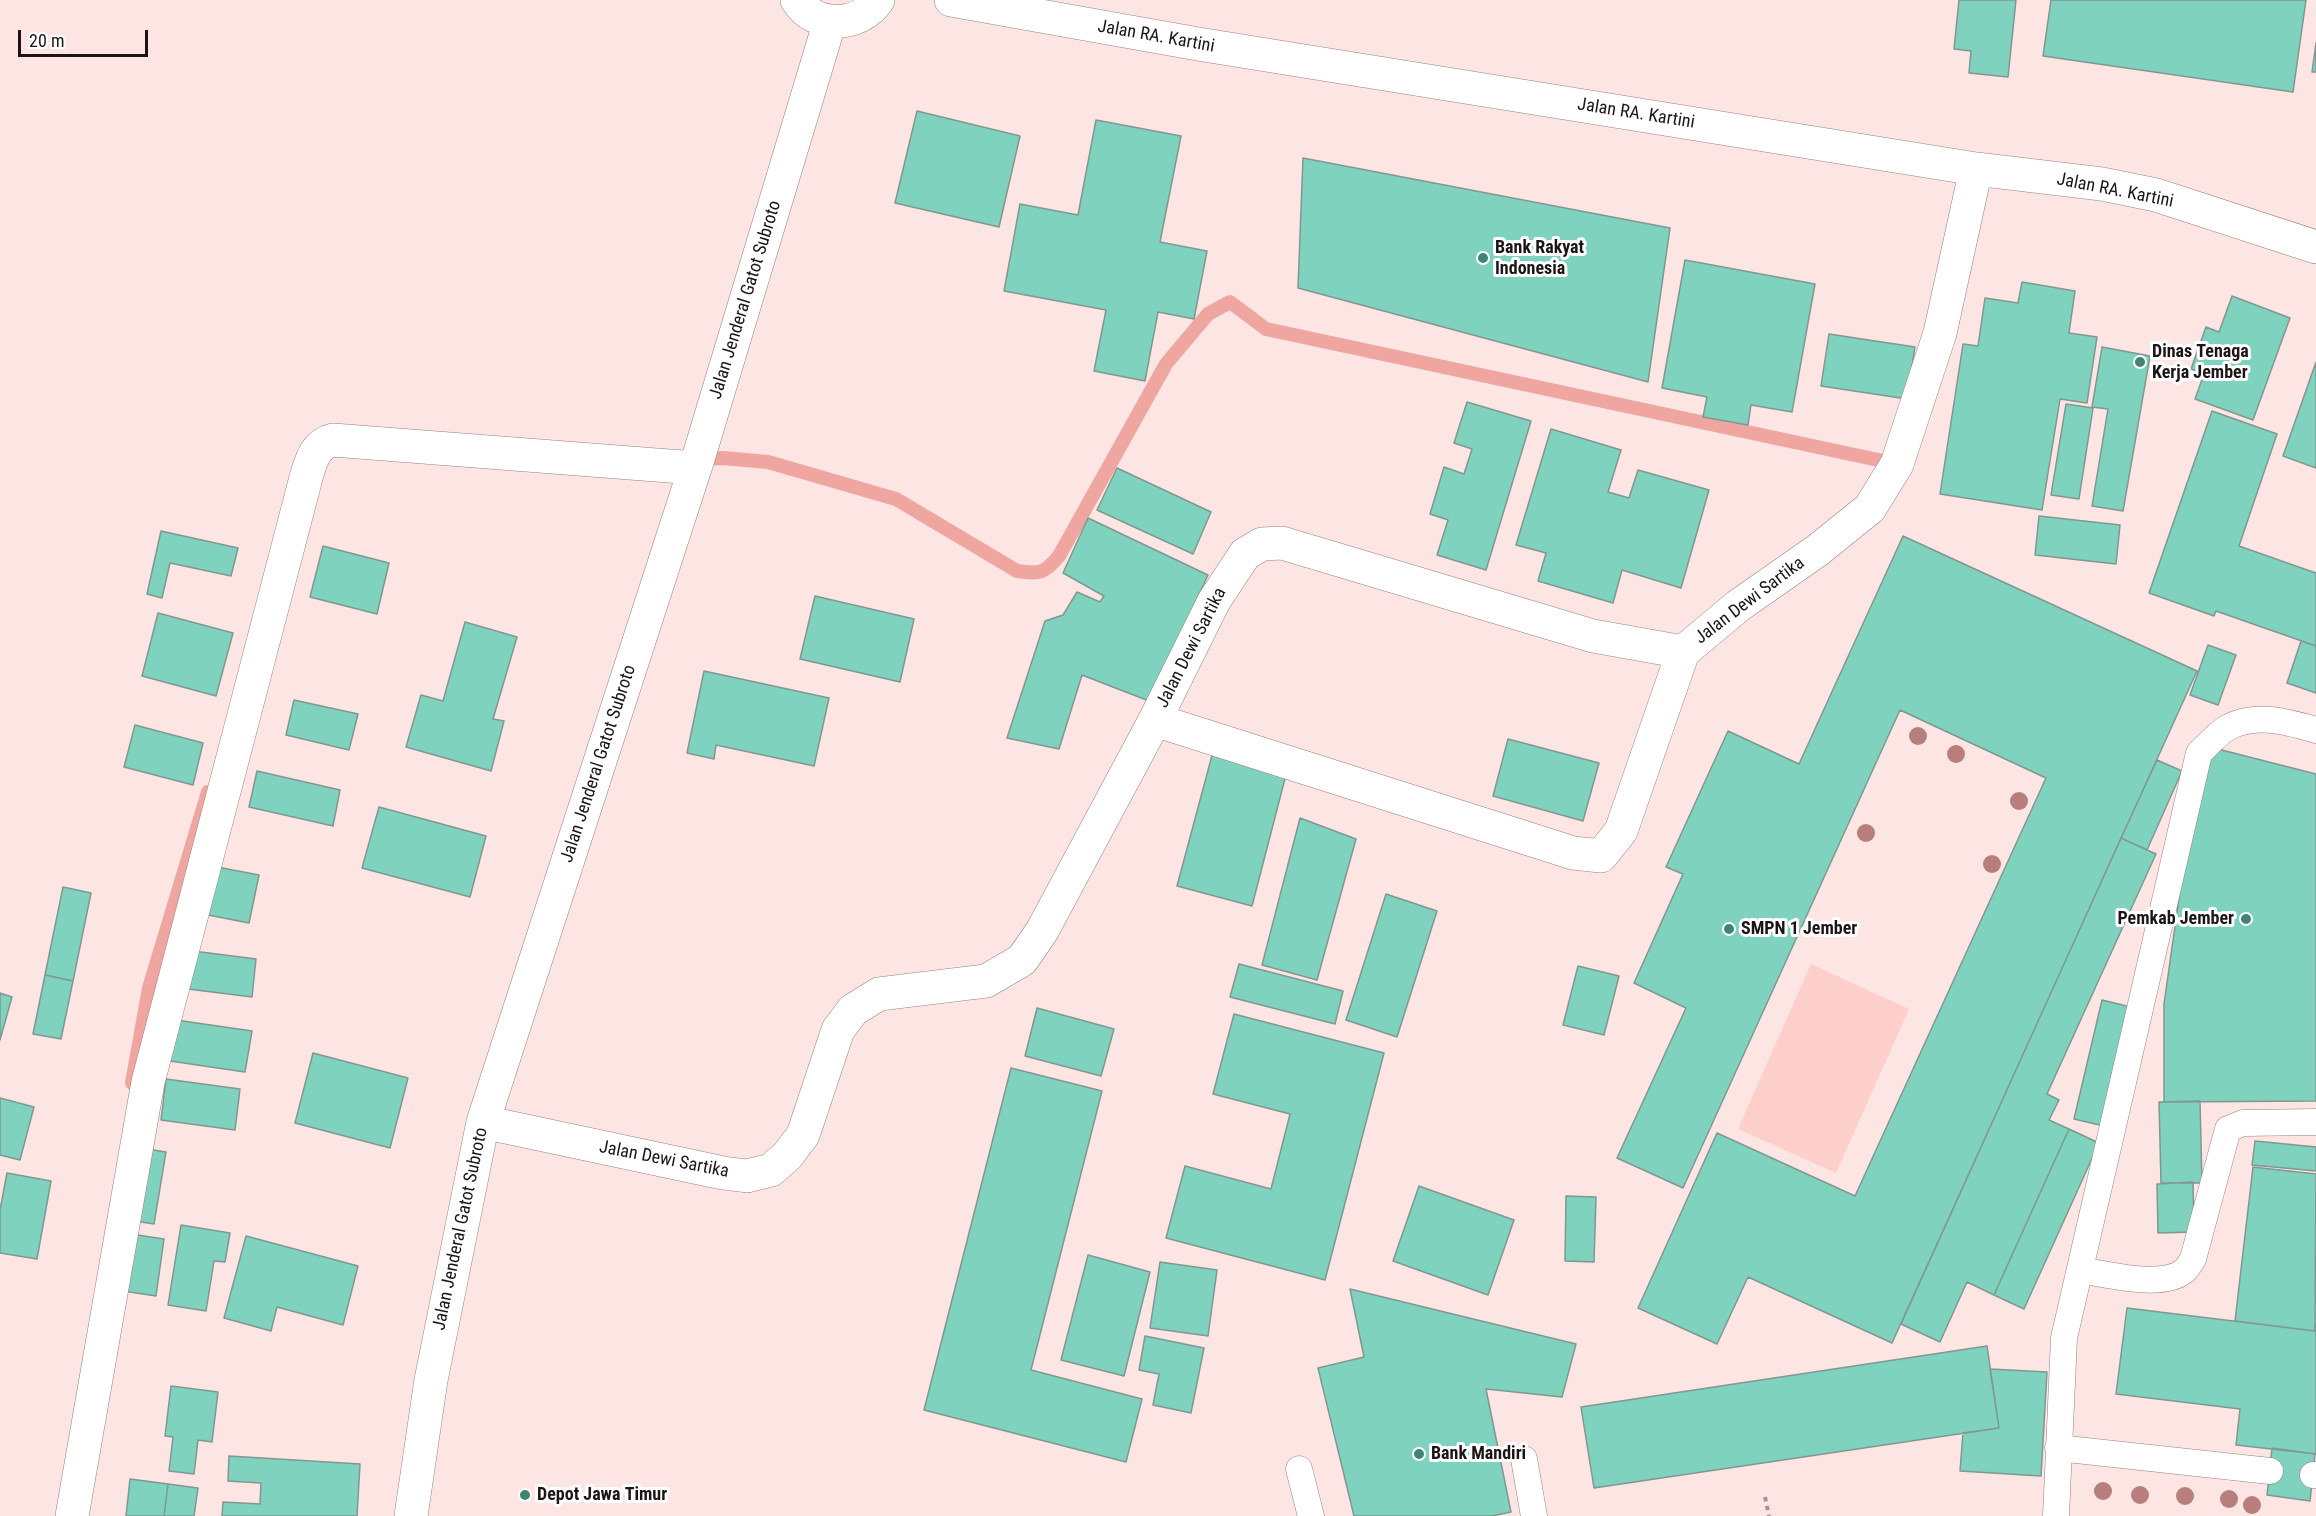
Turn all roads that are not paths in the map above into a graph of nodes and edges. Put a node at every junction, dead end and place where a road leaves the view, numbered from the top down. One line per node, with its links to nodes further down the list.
1 (797, 0): 4 (street)
2 (878, 0): 4 (street)
3 (951, 0): 5 (street, Jalan RA. Kartini)
4 (830, 21): 7 (street, Jalan Jenderal Gatot Subroto)
5 (1976, 169): 6 (street, Jalan RA. Kartini); 8 (street, Jalan Dewi Sartika)
6 (2316, 247)
7 (695, 468): 11 (street, Jalan Jenderal Gatot Subroto); 18 (street)
8 (1683, 651): 9 (street, Jalan Dewi Sartika); 9 (street)
9 (1155, 720): 11 (street, Jalan Dewi Sartika)
10 (2316, 730): 13 (lane)
11 (483, 1122): 19 (street, Jalan Jenderal Gatot Subroto)
12 (2316, 1122): 13 (lane)
13 (2080, 1270): 14 (lane)
14 (2058, 1448): 17 (lane); 22 (lane)
15 (1524, 1459): 21 (lane)
16 (1299, 1469): 20 (lane)
17 (2270, 1471)
18 (72, 1516)
19 (411, 1516)
20 (1311, 1516)
21 (1534, 1516)
22 (2056, 1516)

